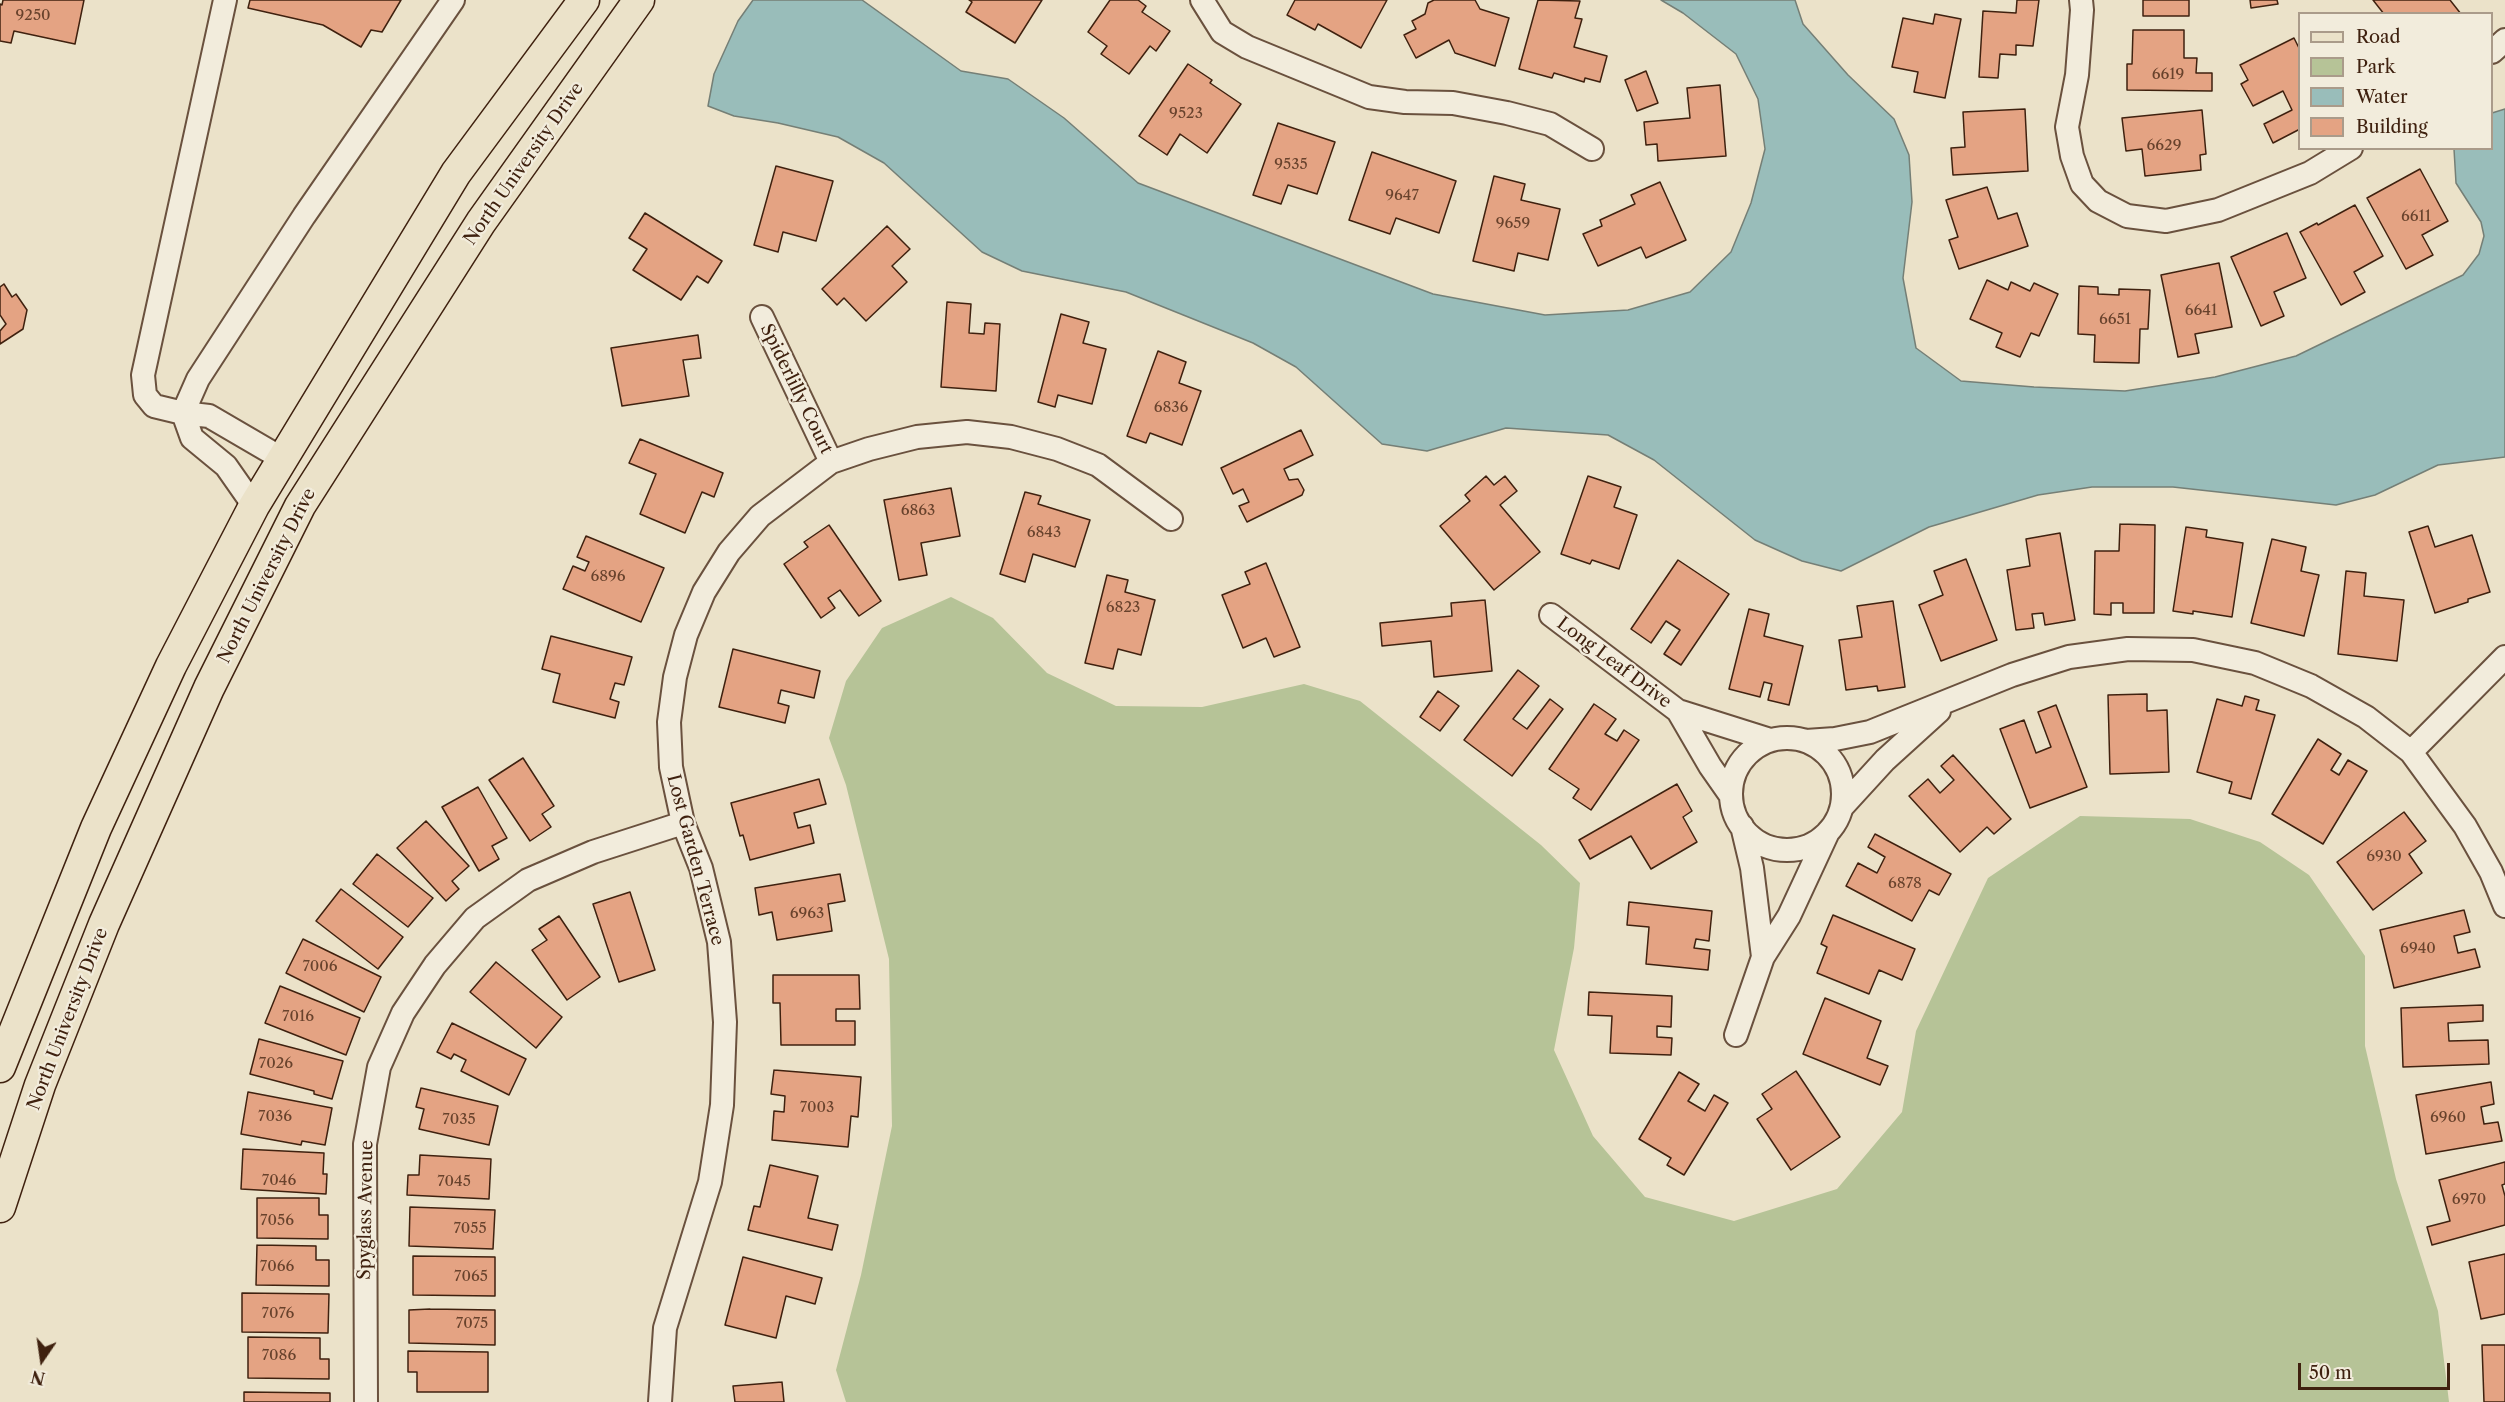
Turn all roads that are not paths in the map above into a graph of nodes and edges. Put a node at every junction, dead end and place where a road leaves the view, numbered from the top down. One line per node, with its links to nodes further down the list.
1 (225, 0): 12 (street)
2 (453, 0): 12 (street)
3 (584, 0): 13 (main road)
4 (639, 0): 20 (main road, North University Drive)
5 (1202, 0): 9 (street)
6 (2081, 0): 10 (street)
7 (2505, 40): 8 (street)
8 (2493, 51)
9 (1592, 149)
10 (2348, 150)
11 (762, 317): 14 (street, Spiderlilly Court)
12 (183, 413): 13 (street); 15 (street)
13 (281, 458): 15 (main road)
14 (831, 462): 16 (street, Lost Garden Terrace); 28 (street, Lost Garden Terrace)
15 (254, 506): 19 (main road)
16 (1171, 519)
17 (1551, 615): 22 (street, Long Leaf Drive)
18 (2505, 657): 25 (street)
19 (171, 666): 20 (main road); 34 (main road)
20 (209, 688): 35 (main road, North University Drive)
21 (1949, 702): 24 (street); 25 (street); 27 (street)
22 (1678, 711): 23 (street, Long Leaf Drive); 26 (street, Long Leaf Drive)
23 (1770, 740): 24 (street); 26 (street)
24 (1806, 741): 27 (street)
25 (2411, 752): 31 (street)
26 (1731, 796): 29 (street)
27 (1842, 807): 30 (street)
28 (683, 823): 36 (street, Lost Garden Terrace); 37 (street, Spyglass Avenue)
29 (1742, 826): 30 (street); 32 (street)
30 (1828, 832): 32 (street)
31 (2505, 906)
32 (1763, 957): 33 (street)
33 (1736, 1035)
34 (0, 1067)
35 (0, 1207)
36 (663, 1397)
37 (366, 1402)

